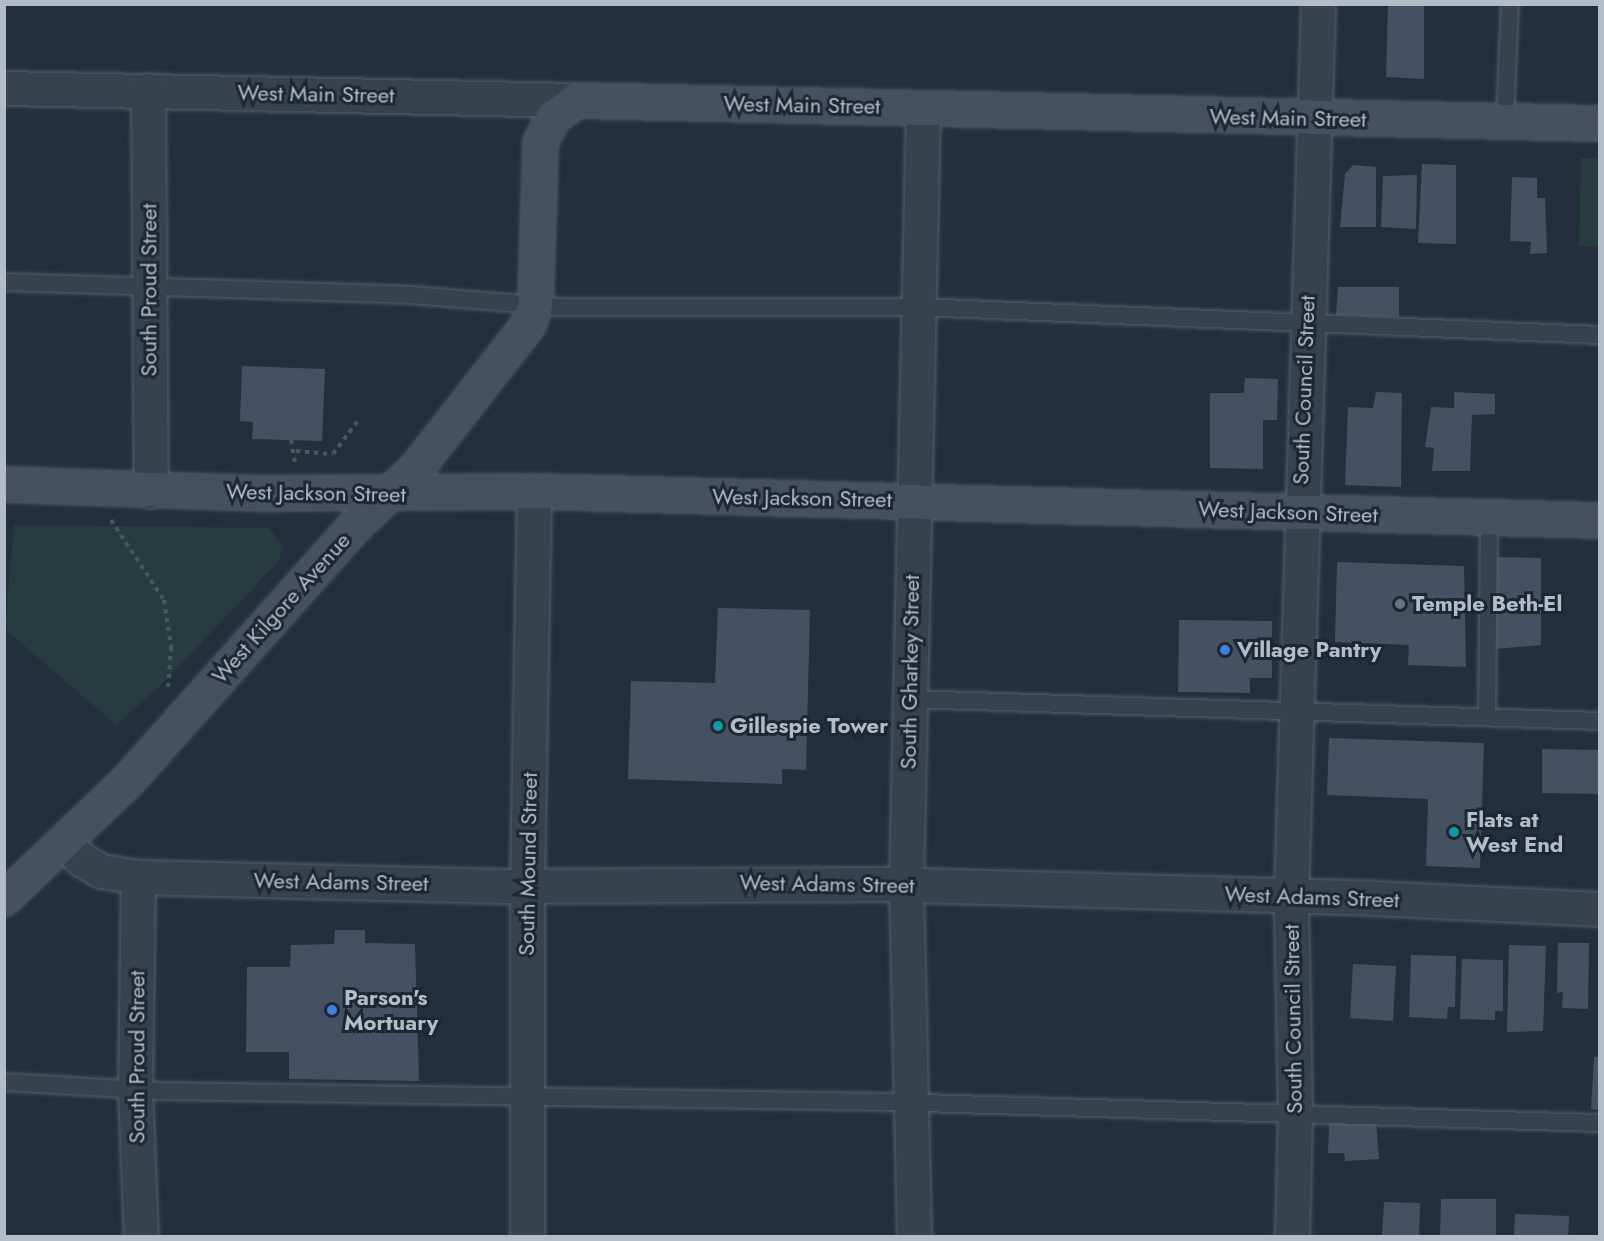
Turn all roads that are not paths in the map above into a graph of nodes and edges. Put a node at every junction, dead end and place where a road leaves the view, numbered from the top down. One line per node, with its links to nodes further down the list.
1 (1318, 4): 7 (street, South Council Street)
2 (1510, 4): 8 (lane)
3 (4, 88): 4 (street, West Main Street)
4 (148, 90): 5 (street, West Main Street); 11 (street, South Proud Street)
5 (576, 100): 6 (main road, West Main Street); 12 (main road, West Kilgore Avenue)
6 (923, 108): 7 (main road, West Main Street); 13 (street, South Gharkey Street)
7 (1315, 119): 8 (main road, West Main Street); 14 (street, South Council Street)
8 (1505, 121): 9 (main road, West Main Street)
9 (1599, 123)
10 (4, 282): 11 (lane)
11 (148, 286): 12 (lane); 17 (street, South Proud Street)
12 (535, 305): 13 (lane); 19 (main road, West Kilgore Avenue)
13 (918, 307): 14 (lane); 20 (street, South Gharkey Street)
14 (1306, 323): 15 (lane); 21 (street, South Council Street)
15 (1599, 335)
16 (4, 484): 17 (main road, West Jackson Street)
17 (151, 491): 19 (main road, West Jackson Street)
18 (534, 491): 19 (main road, West Jackson Street); 20 (main road, West Jackson Street); 30 (street, South Mound Street)
19 (387, 493): 28 (main road, West Kilgore Avenue)
20 (913, 500): 21 (main road, West Jackson Street); 24 (street, South Gharkey Street)
21 (1300, 513): 22 (main road, West Jackson Street); 25 (street, South Council Street)
22 (1489, 517): 23 (main road, West Jackson Street); 26 (lane)
23 (1599, 520)
24 (908, 699): 25 (lane); 31 (street, South Gharkey Street)
25 (1297, 711): 26 (lane); 32 (street, South Council Street)
26 (1486, 715): 27 (lane)
27 (1599, 720)
28 (64, 842): 29 (street, West Adams Street); 33 (main road, West Kilgore Avenue)
29 (138, 877): 30 (street, West Adams Street); 36 (street, South Proud Street)
30 (526, 885): 31 (street, West Adams Street); 37 (street, South Mound Street)
31 (906, 885): 32 (street, West Adams Street); 38 (street, South Gharkey Street)
32 (1291, 896): 34 (street, West Adams Street); 39 (street, South Council Street)
33 (4, 898)
34 (1599, 909)
35 (4, 1082): 36 (lane)
36 (135, 1089): 37 (lane); 41 (street, South Proud Street)
37 (527, 1096): 38 (lane); 42 (street, South Mound Street)
38 (914, 1105): 39 (lane); 43 (street, South Gharkey Street)
39 (1295, 1113): 40 (lane); 44 (street, South Council Street)
40 (1599, 1123)
41 (141, 1236)
42 (527, 1236)
43 (914, 1236)
44 (1292, 1236)

